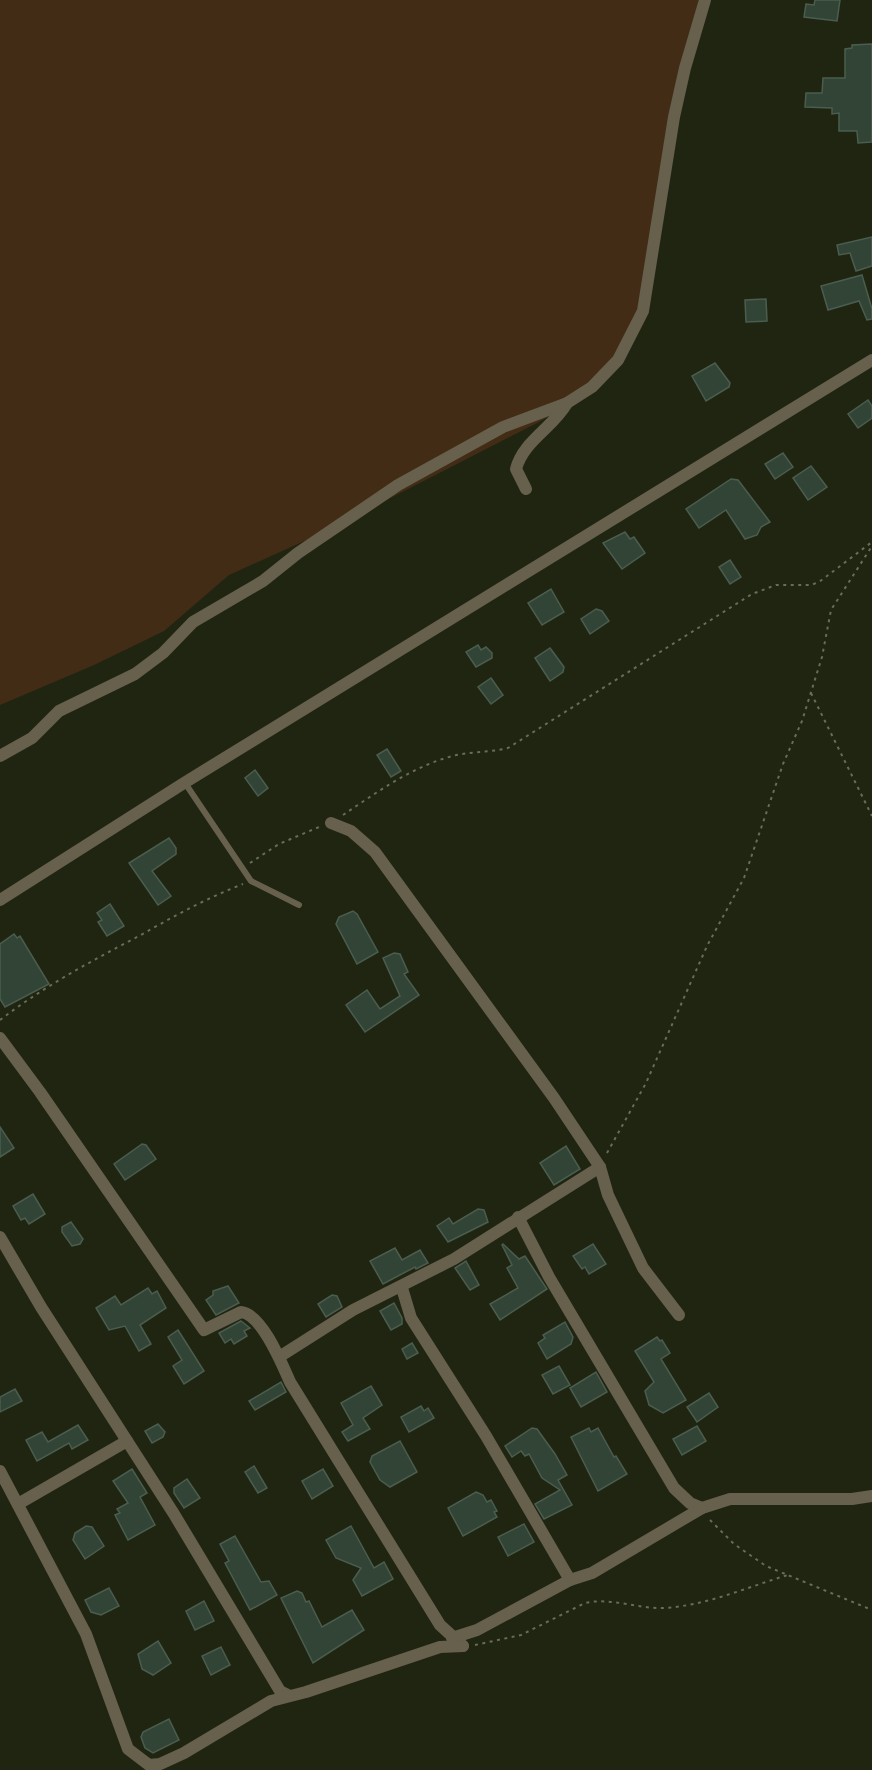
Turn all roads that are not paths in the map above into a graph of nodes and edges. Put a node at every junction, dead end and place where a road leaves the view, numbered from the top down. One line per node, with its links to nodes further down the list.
1 (705, 0): 3 (street)
2 (872, 360): 6 (street)
3 (567, 403): 4 (street); 5 (street)
4 (526, 489)
5 (0, 756)
6 (184, 783): 8 (street); 9 (lane)
7 (331, 823): 11 (street)
8 (0, 900)
9 (299, 905)
10 (0, 1038): 16 (street)
11 (600, 1167): 12 (street); 15 (street)
12 (518, 1216): 14 (street); 21 (street)
13 (0, 1237): 17 (street)
14 (402, 1287): 16 (street); 22 (street)
15 (678, 1315)
16 (279, 1357): 23 (street)
17 (127, 1441): 20 (street); 24 (street)
18 (0, 1471): 20 (street)
19 (872, 1496): 21 (street)
20 (18, 1504): 24 (street)
21 (702, 1508): 22 (street)
22 (570, 1580): 23 (street)
23 (452, 1638): 24 (street)
24 (288, 1695)

